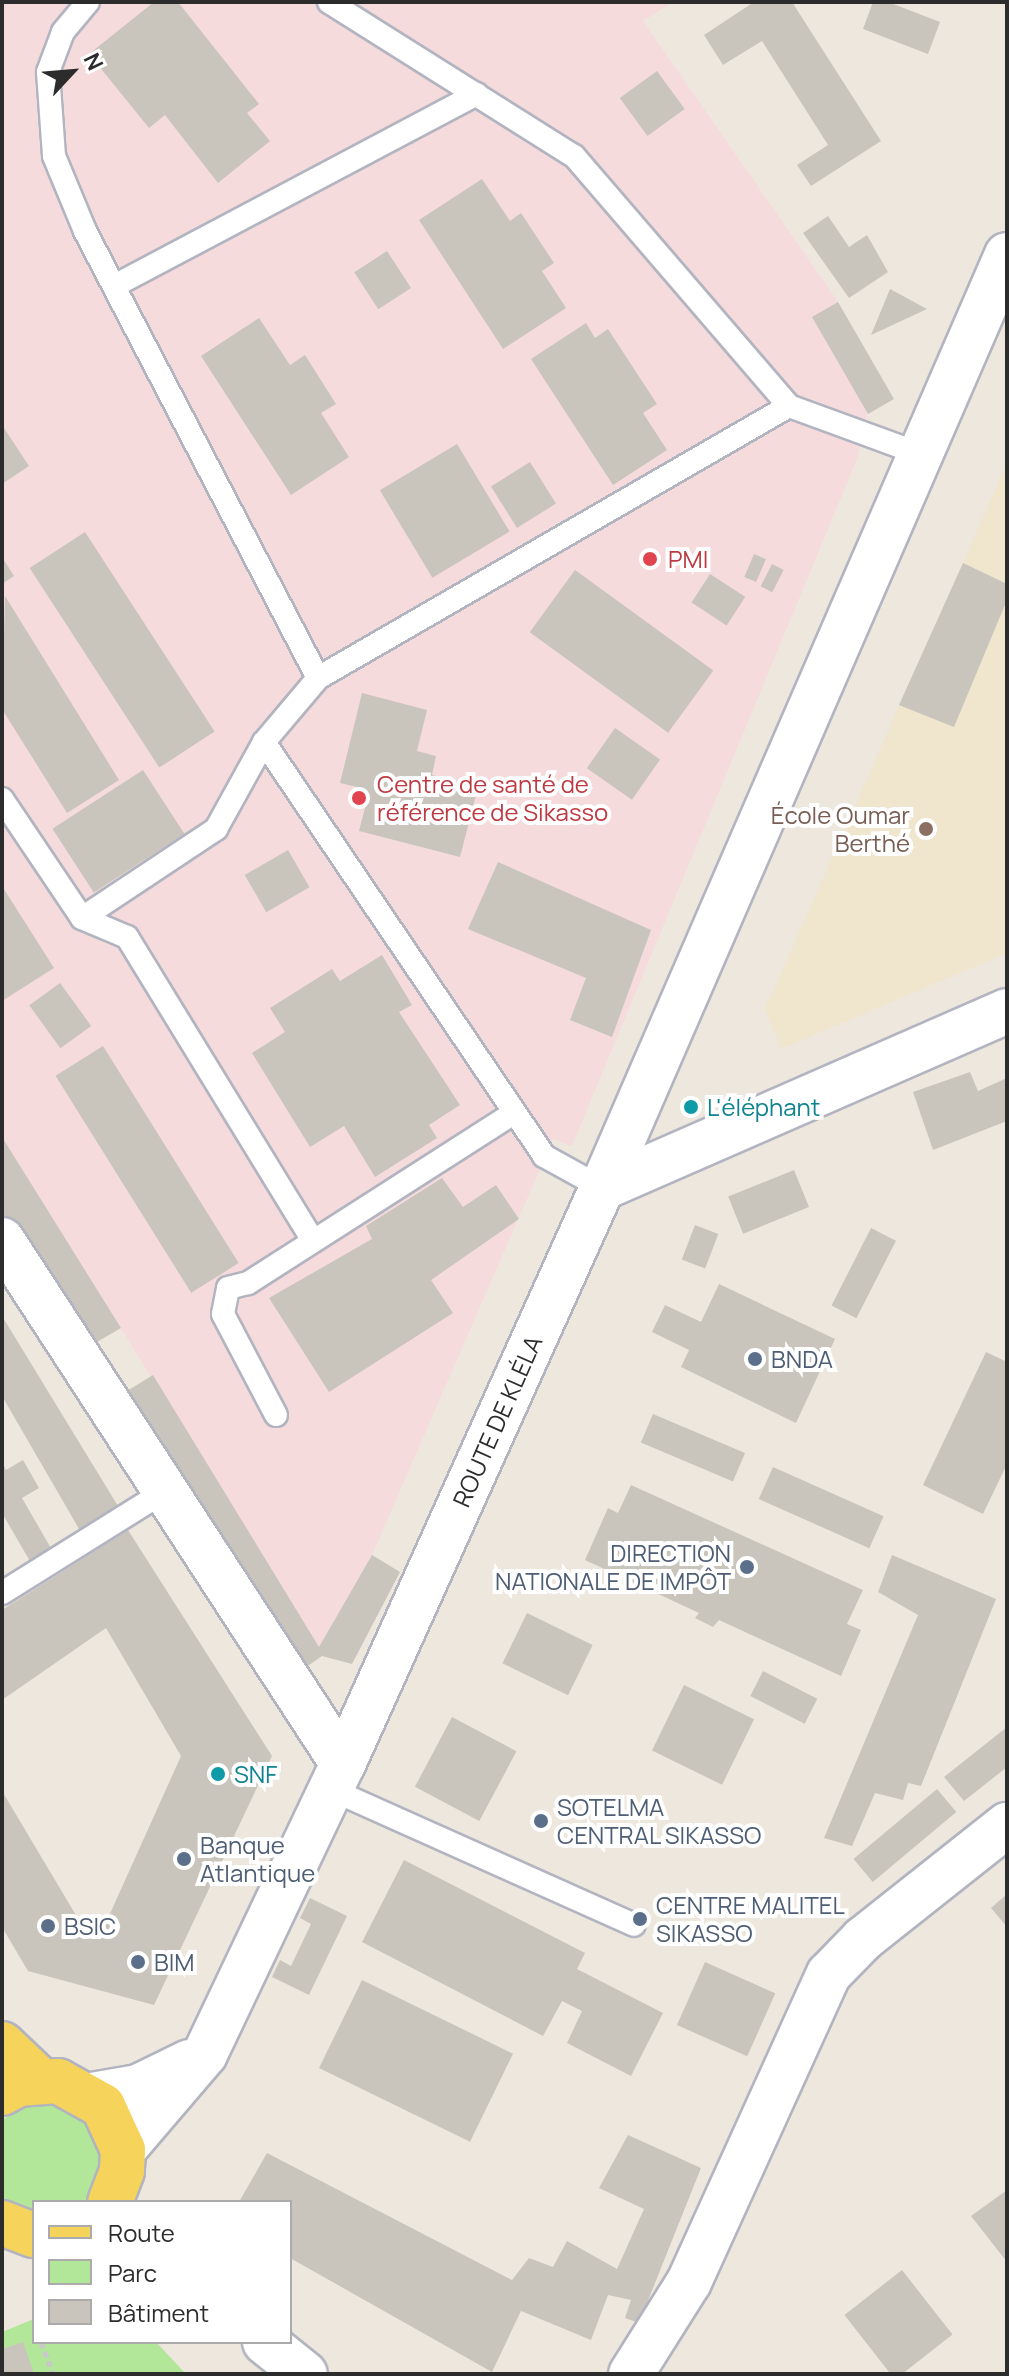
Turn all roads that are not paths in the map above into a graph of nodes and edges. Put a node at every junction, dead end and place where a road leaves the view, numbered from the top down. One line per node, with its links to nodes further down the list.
1 (88, 2): 5 (lane)
2 (329, 2): 3 (lane)
3 (476, 94): 5 (lane); 6 (lane)
4 (1007, 255): 7 (street, ROUTE DE KLÉLA)
5 (116, 285): 8 (lane)
6 (789, 406): 7 (lane); 8 (lane)
7 (920, 454): 14 (street, ROUTE DE KLÉLA)
8 (318, 678): 9 (lane)
9 (264, 742): 11 (lane); 13 (lane)
10 (2, 799): 11 (lane)
11 (82, 918): 16 (lane)
12 (1007, 1011): 14 (street)
13 (514, 1113): 14 (lane); 16 (lane)
14 (602, 1188): 20 (street, ROUTE DE KLÉLA)
15 (2, 1240): 18 (street)
16 (313, 1241): 17 (lane)
17 (276, 1415)
18 (165, 1491): 19 (lane); 20 (street)
19 (2, 1593)
20 (336, 1776): 22 (lane); 24 (street, ROUTE DE KLÉLA)
21 (1007, 1825): 30 (street)
22 (634, 1925)
23 (2, 2044): 25 (main road)
24 (205, 2054): 26 (street); 27 (street, ROUTE DE KLÉLA)
25 (21, 2086): 26 (main road)
26 (92, 2095): 27 (main road)
27 (123, 2181)
28 (268, 2344): 29 (street)
29 (305, 2374)
30 (631, 2374)

